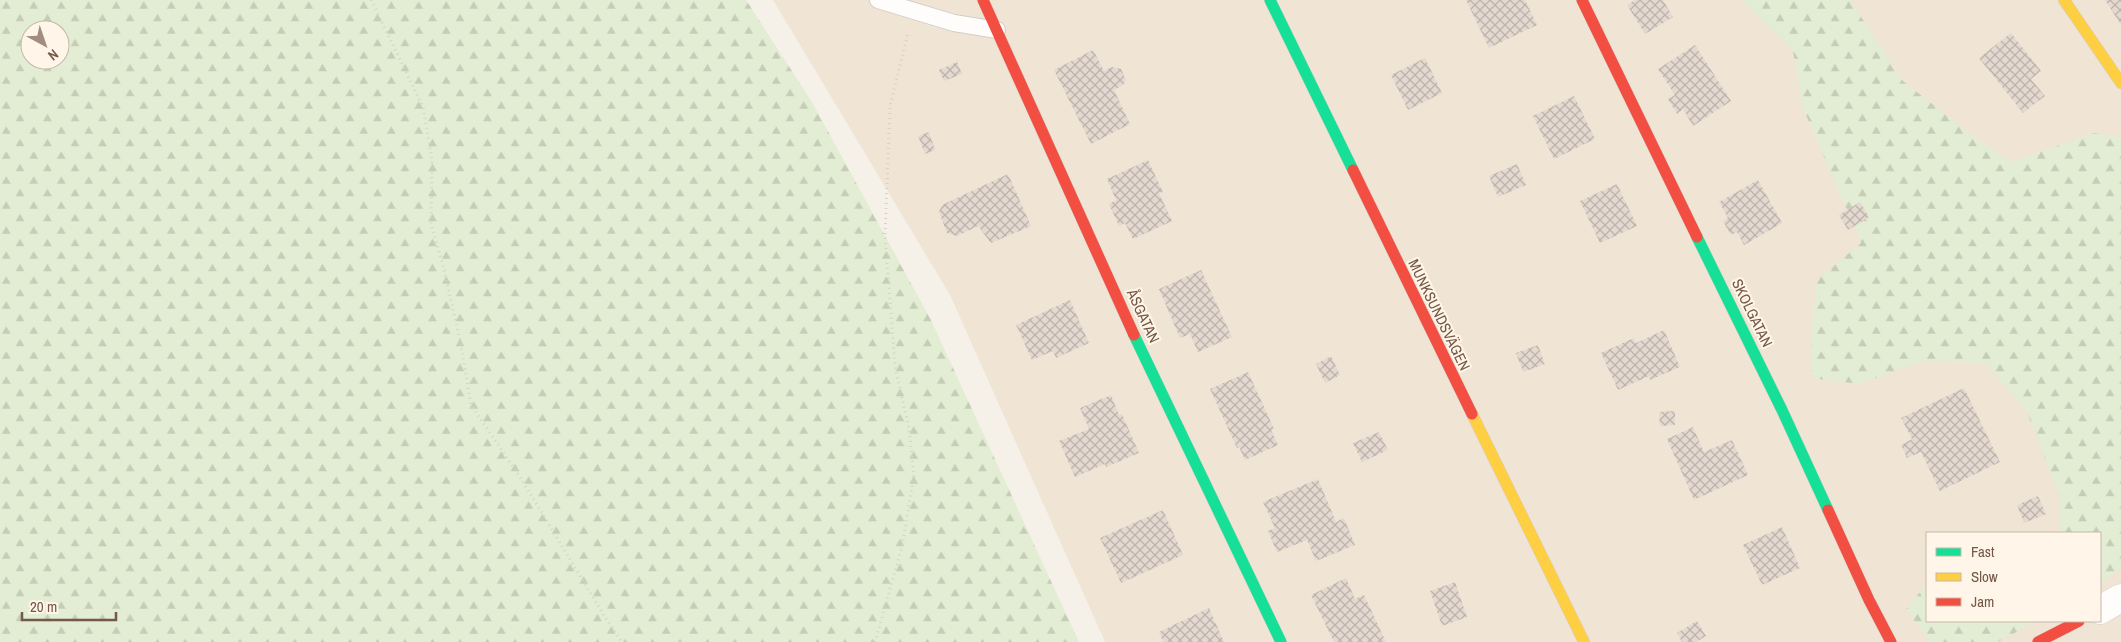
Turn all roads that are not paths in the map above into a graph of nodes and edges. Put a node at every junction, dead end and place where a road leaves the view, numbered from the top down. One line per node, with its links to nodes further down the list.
1 (878, 0): 6 (lane)
2 (983, 0): 6 (street, ÅSGATAN)
3 (1270, 0): 12 (street, MUNKSUNDSVÄGEN)
4 (1582, 0): 13 (street, SKOLGATAN)
5 (2064, 0): 7 (street)
6 (997, 30): 11 (street, ÅSGATAN)
7 (2121, 83)
8 (2121, 598): 9 (street)
9 (2101, 609)
10 (2077, 622): 14 (street)
11 (1281, 642)
12 (1584, 642)
13 (1891, 642)
14 (2038, 642)

